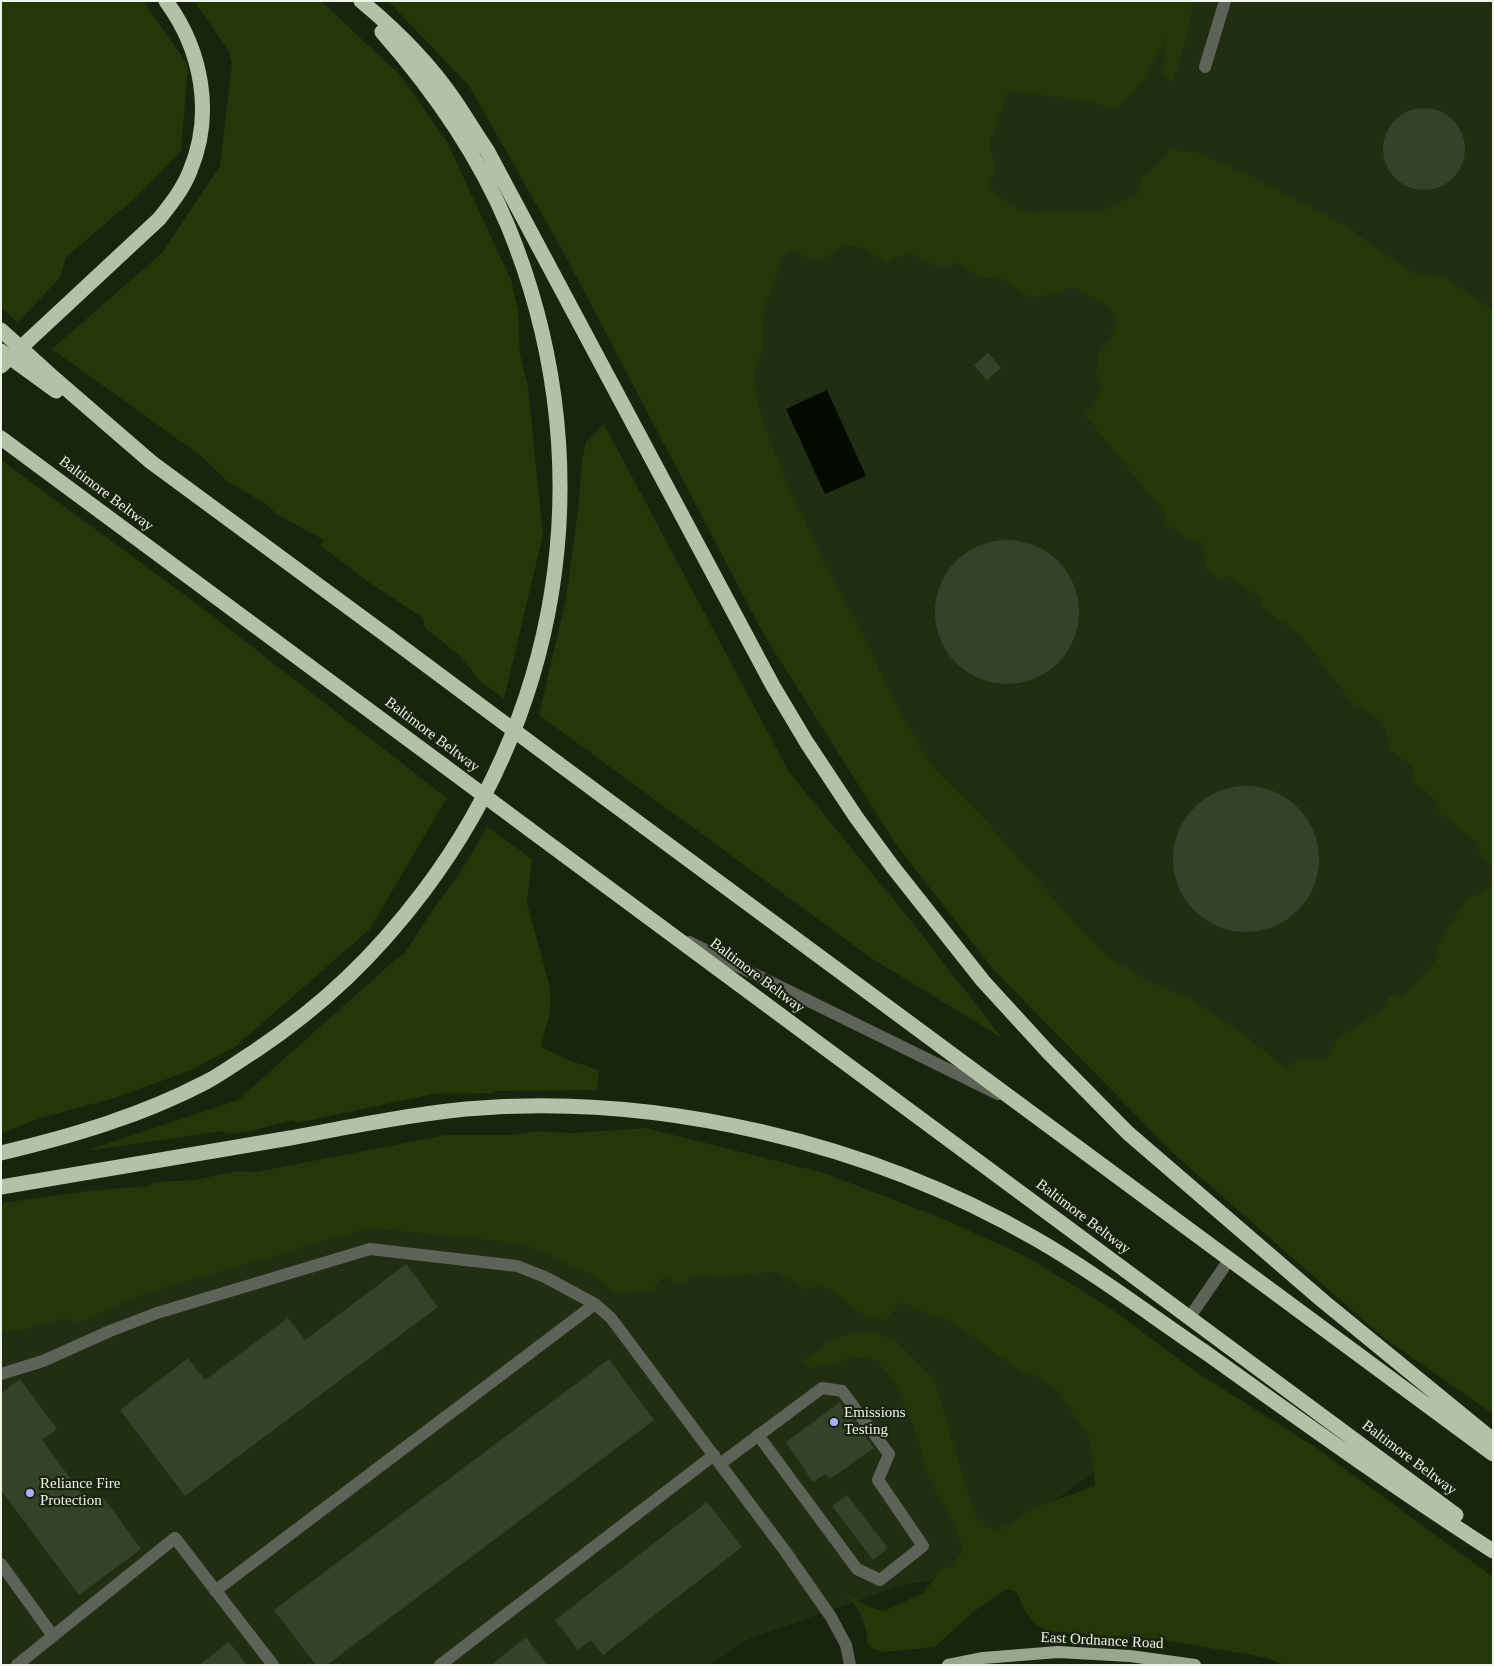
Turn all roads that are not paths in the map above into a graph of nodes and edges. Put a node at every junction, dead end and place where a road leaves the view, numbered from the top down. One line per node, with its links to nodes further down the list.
1 (166, 1): 8 (highway)
2 (351, 1): 13 (highway)
3 (361, 1): 20 (highway)
4 (1225, 1): 5 (lane)
5 (1205, 67)
6 (1, 330): 10 (highway, bridge)
7 (1, 351): 10 (highway, bridge)
8 (1, 366)
9 (1, 438): 11 (highway, Baltimore Beltway, bridge)
10 (151, 462): 12 (highway, bridge)
11 (666, 930): 12 (lane); 17 (highway, Baltimore Beltway)
12 (1019, 1105): 15 (highway)
13 (1, 1153)
14 (1, 1187): 24 (highway)
15 (1229, 1260): 17 (lane); 21 (highway)
16 (595, 1304): 18 (lane); 22 (lane); 26 (lane)
17 (1189, 1318): 23 (highway, Baltimore Beltway)
18 (1, 1374)
19 (758, 1435): 19 (lane); 22 (lane)
20 (1493, 1440)
21 (1493, 1454)
22 (717, 1459): 30 (lane); 31 (lane)
23 (1493, 1542)
24 (1493, 1551)
25 (1, 1564): 27 (lane)
26 (215, 1591): 27 (lane); 29 (lane)
27 (53, 1636): 28 (lane)
28 (17, 1665)
29 (273, 1665)
30 (440, 1665)
31 (850, 1665)
32 (948, 1665): 33 (main road, East Ordnance Road)
33 (1195, 1665)

